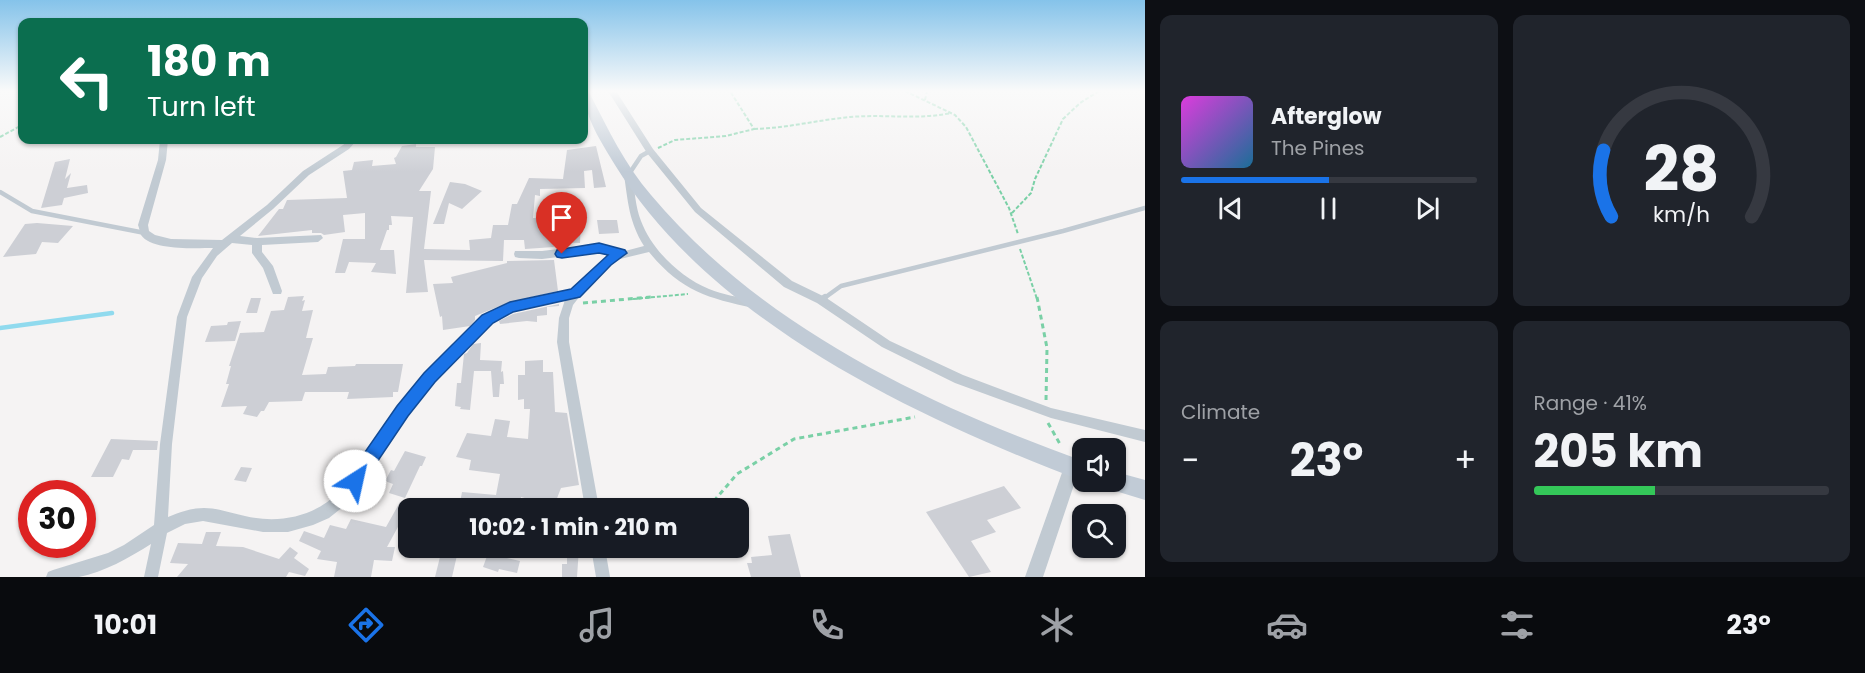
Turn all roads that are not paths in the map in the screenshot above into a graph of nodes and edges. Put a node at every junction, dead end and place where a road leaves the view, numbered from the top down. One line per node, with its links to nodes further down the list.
1 (597, 118): 6 (main road)
2 (629, 118): 5 (street)
3 (164, 144): 9 (street)
4 (349, 144): 11 (street)
5 (650, 151): 6 (lane); 18 (street)
6 (628, 175): 13 (street); 19 (main road)
7 (0, 192): 9 (lane)
8 (1145, 208): 18 (lane)
9 (145, 233): 11 (street)
10 (318, 238): 12 (street)
11 (228, 241): 12 (street); 26 (street)
12 (257, 242): 16 (street)
13 (651, 248): 14 (street); 19 (street)
14 (621, 253): 15 (street); 17 (street)
15 (519, 254)
16 (277, 291)
17 (572, 299): 25 (street); 26 (street)
18 (821, 300): 20 (street)
19 (763, 306): 21 (main road)
20 (1145, 436)
21 (1072, 467)
22 (1072, 482): 31 (street)
23 (1126, 485): 24 (main road)
24 (1145, 490)
25 (590, 498)
26 (161, 527): 28 (street); 29 (street)
27 (600, 558): 30 (street)
28 (53, 577)
29 (151, 577)
30 (603, 577)
31 (1034, 577)

